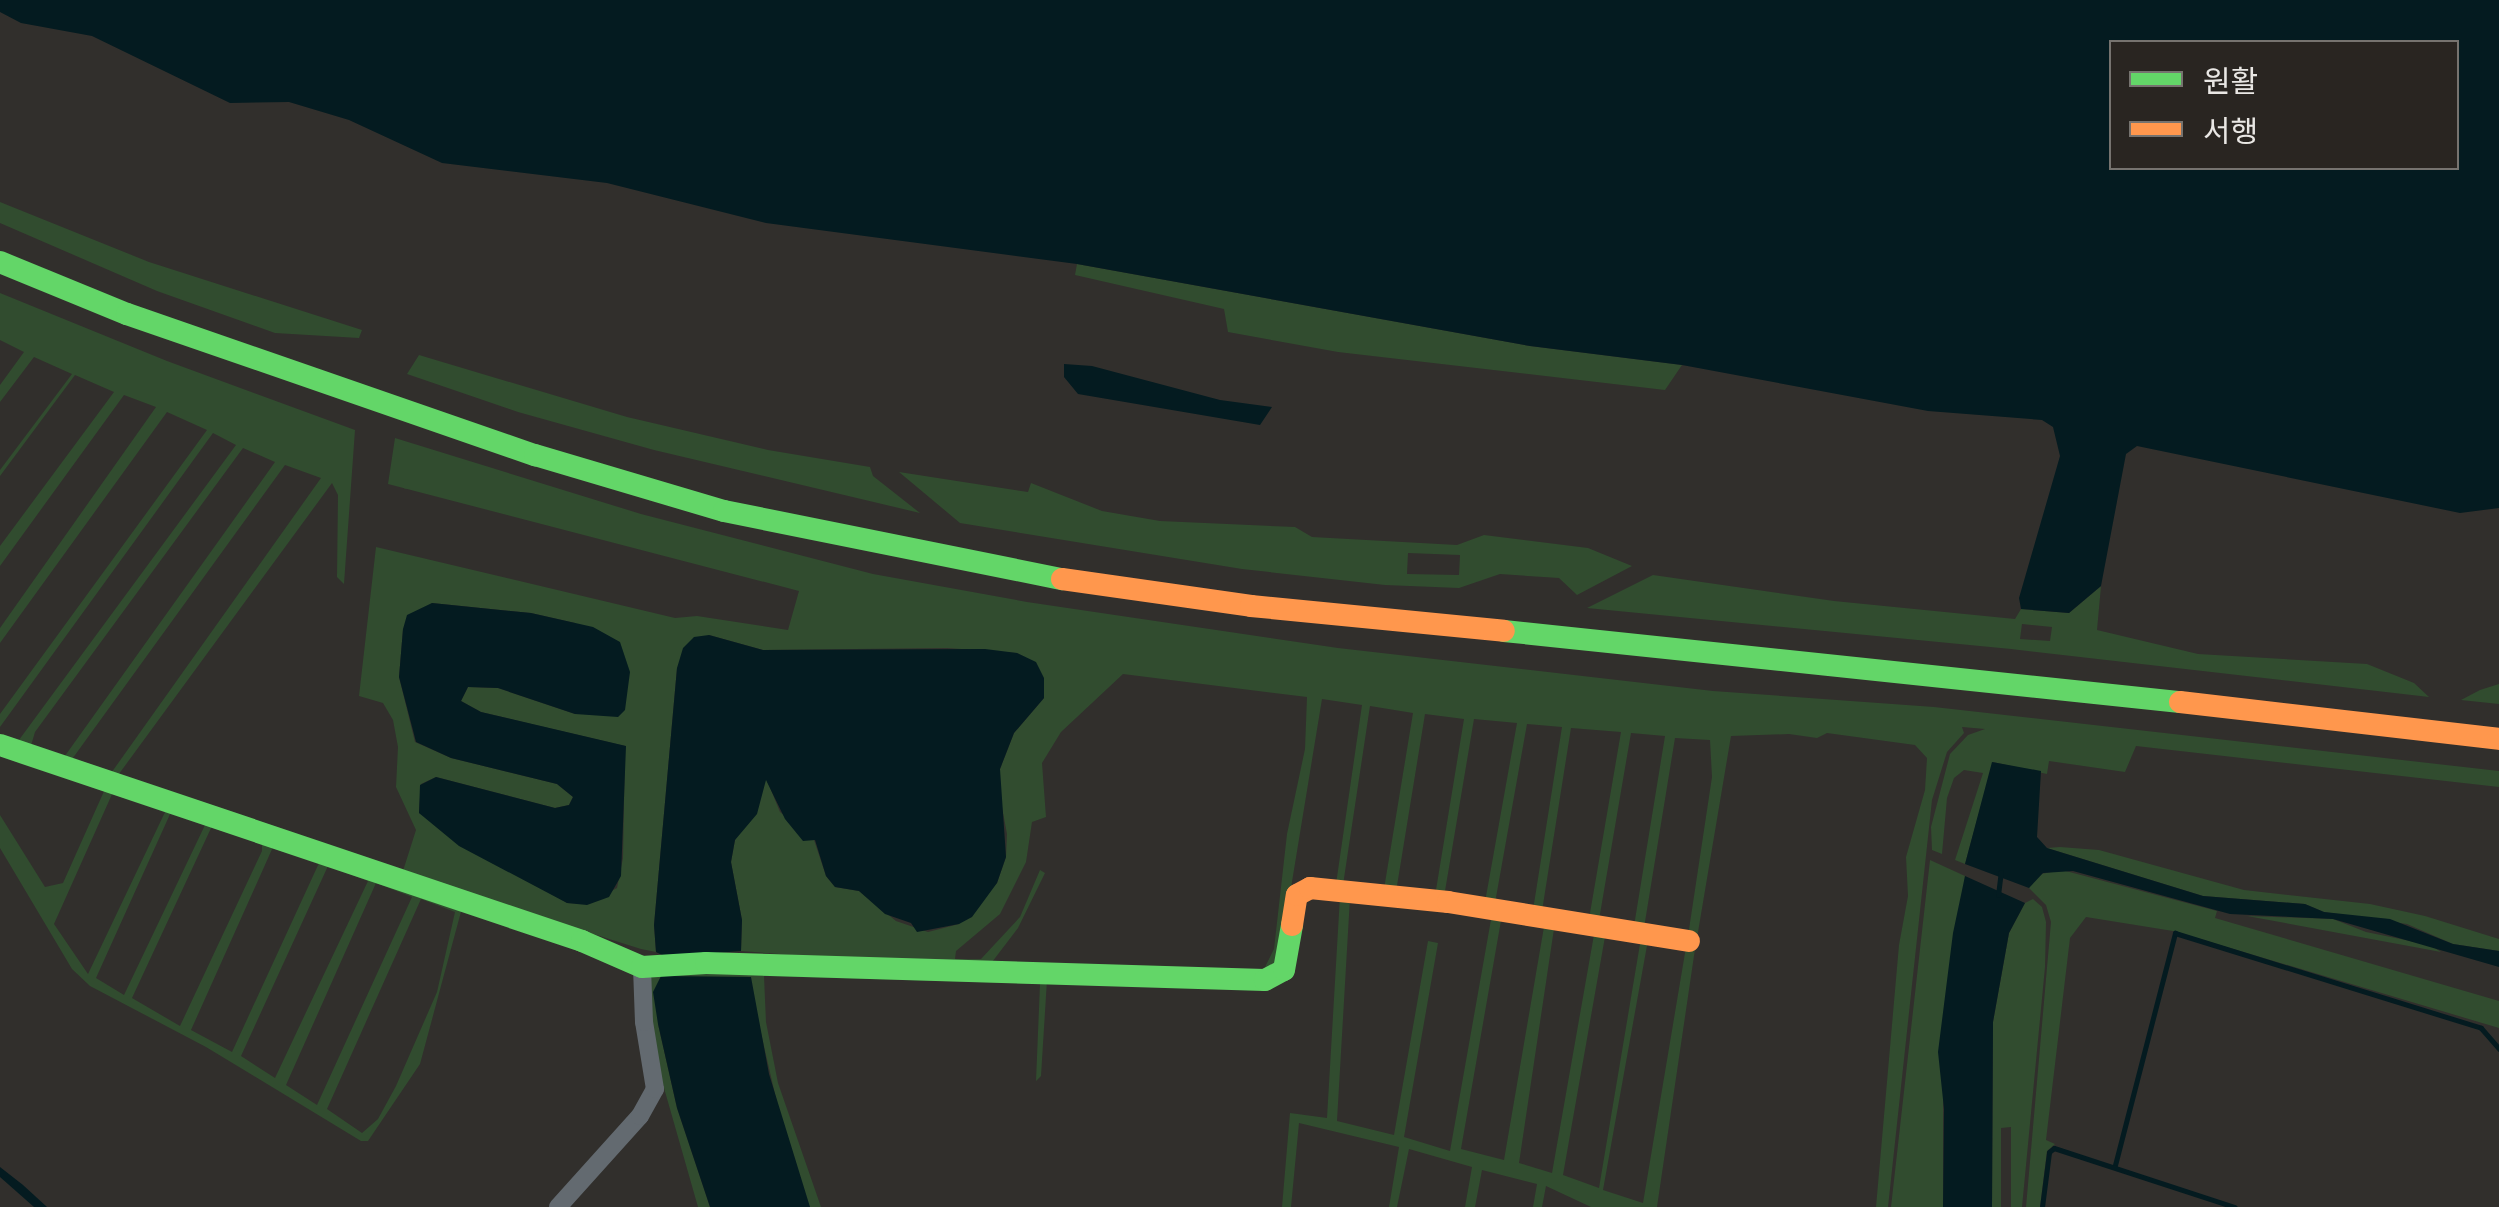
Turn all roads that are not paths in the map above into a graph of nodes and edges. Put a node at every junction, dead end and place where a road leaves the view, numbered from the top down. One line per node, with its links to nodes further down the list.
1 (0, 262): 2 (main road)
2 (2499, 739)
3 (0, 745): 5 (main road)
4 (1688, 941): 5 (main road)
5 (642, 967): 6 (street)
6 (558, 1207)

